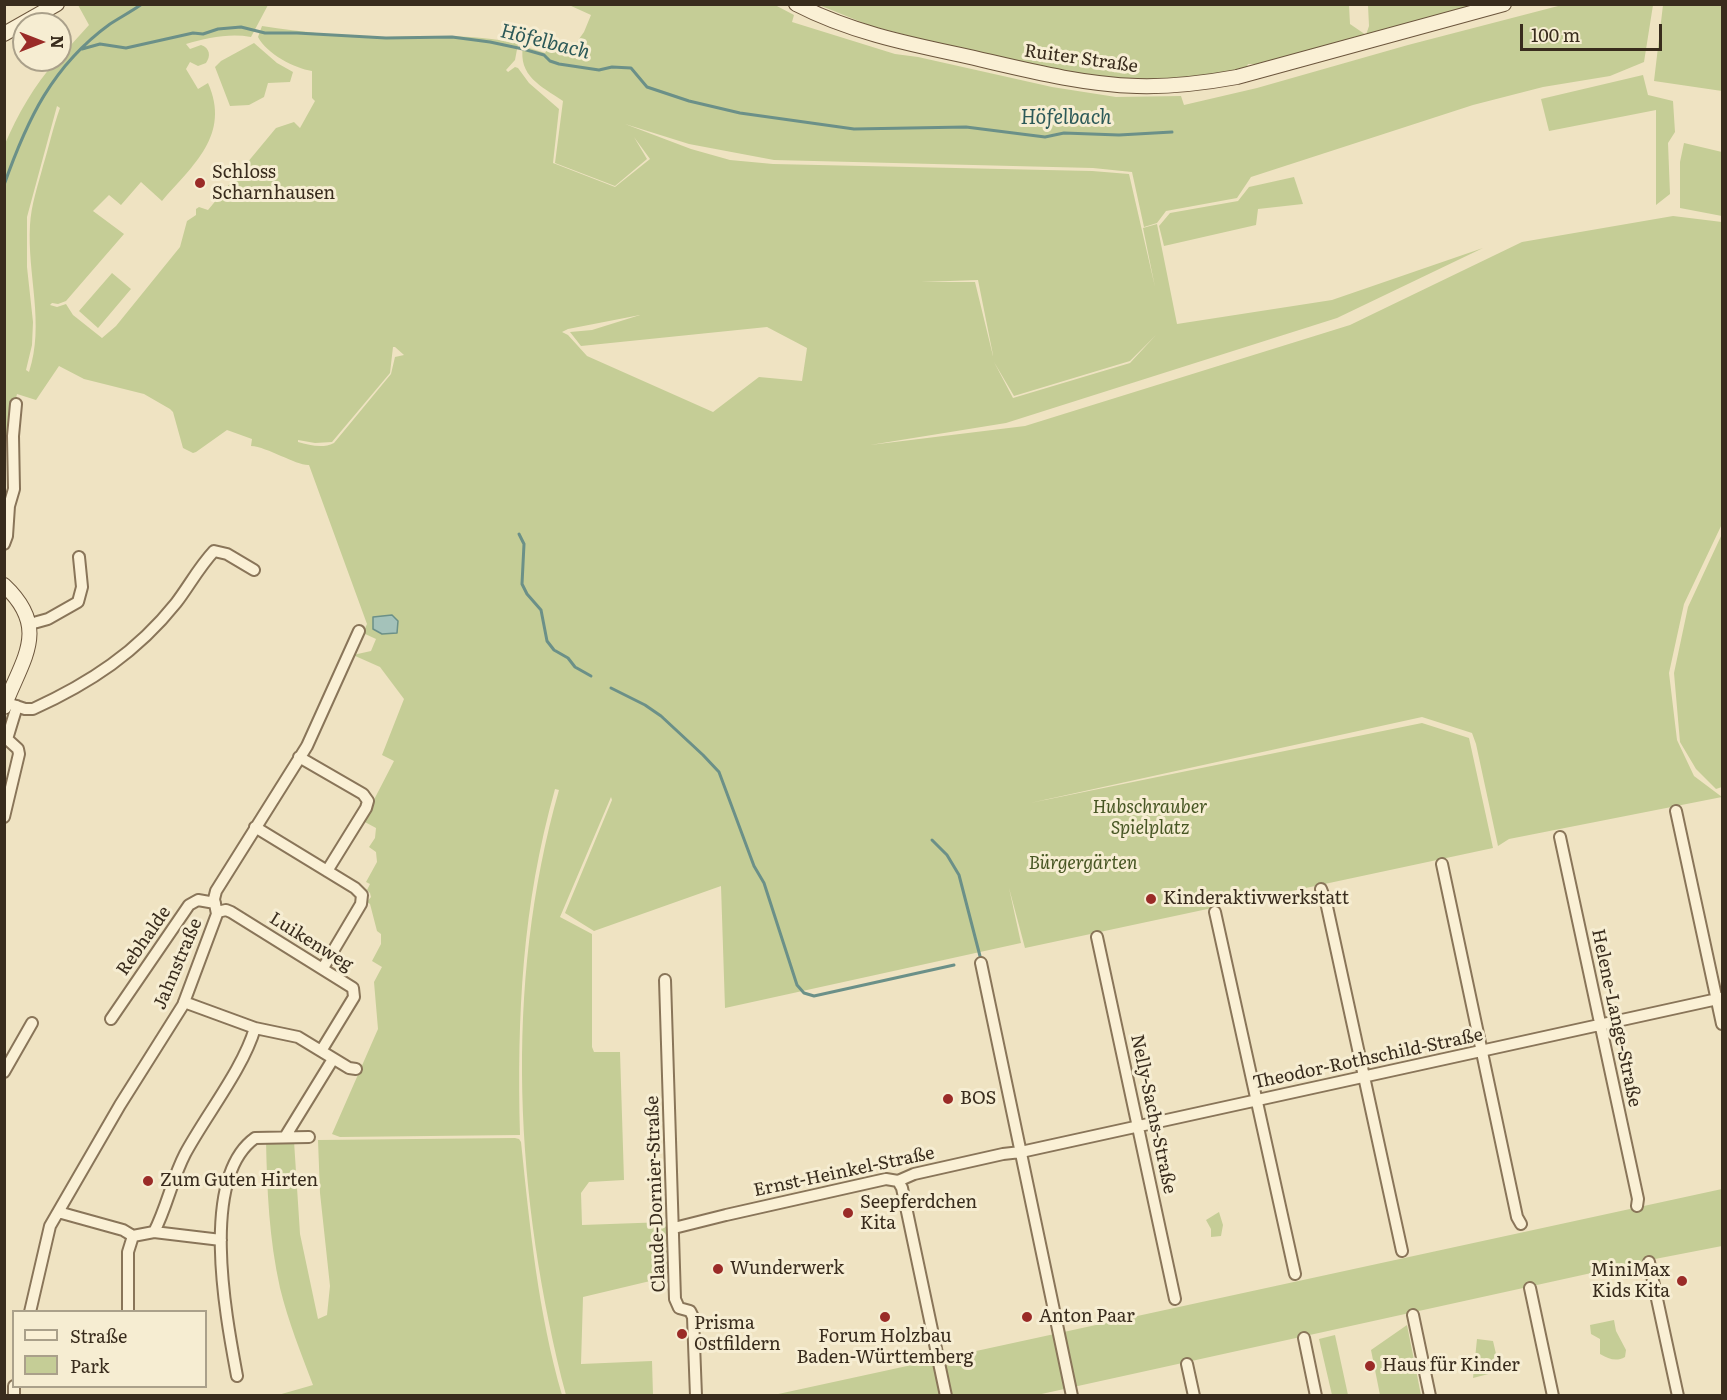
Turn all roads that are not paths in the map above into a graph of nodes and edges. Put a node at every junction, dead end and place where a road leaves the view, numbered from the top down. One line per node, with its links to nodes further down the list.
1 (57, 4): 4 (main road)
2 (796, 4): 3 (main road, Ruiter Straße)
3 (1504, 4)
4 (4, 34)
5 (16, 404): 6 (street)
6 (4, 544)
7 (79, 557): 10 (street)
8 (255, 570): 12 (street)
9 (4, 585): 10 (main road)
10 (30, 624): 12 (main road)
11 (359, 631): 13 (street, Jahnstraße)
12 (8, 704): 15 (street)
13 (299, 757): 16 (street, Jahnstraße); 19 (street)
14 (1676, 810): 27 (street)
15 (4, 817)
16 (255, 827): 19 (street); 21 (street, Jahnstraße)
17 (1560, 837): 32 (street, Helene-Lange-Straße)
18 (1442, 864): 35 (street)
19 (327, 871): 25 (street)
20 (1321, 889): 39 (street)
21 (216, 907): 25 (street, Luikenweg); 28 (street, Jahnstraße); 29 (street, Rebhalde)
22 (1215, 912): 40 (street)
23 (1097, 938): 41 (street, Nelly-Sachs-Straße)
24 (981, 963): 44 (street)
25 (322, 968): 34 (street, Luikenweg)
26 (665, 980): 49 (street, Claude-Dornier-Straße)
27 (1720, 999): 31 (street); 32 (street, Theodor-Rothschild-Straße)
28 (184, 1002): 33 (street); 47 (street, Jahnstraße)
29 (111, 1019)
30 (32, 1023): 38 (street)
31 (1722, 1024)
32 (1600, 1025): 35 (street, Theodor-Rothschild-Straße); 46 (street, Helene-Lange-Straße)
33 (255, 1028): 34 (street); 50 (street)
34 (321, 1051): 36 (street)
35 (1481, 1051): 39 (street, Theodor-Rothschild-Straße); 48 (street)
36 (333, 1059): 37 (street); 42 (street)
37 (356, 1069)
38 (4, 1072)
39 (1363, 1077): 40 (street, Theodor-Rothschild-Straße); 53 (street)
40 (1255, 1101): 41 (street, Theodor-Rothschild-Straße); 55 (street)
41 (1138, 1126): 44 (street, Theodor-Rothschild-Straße); 57 (street, Nelly-Sachs-Straße)
42 (285, 1137): 43 (street); 52 (street)
43 (309, 1137)
44 (1021, 1152): 45 (street, Ernst-Heinkel-Straße); 66 (street)
45 (898, 1181): 49 (street, Ernst-Heinkel-Straße); 65 (street)
46 (1637, 1206)
47 (58, 1212): 51 (street); 58 (street, Jahnstraße)
48 (1521, 1224)
49 (674, 1228): 64 (street, Claude-Dornier-Straße)
50 (154, 1232): 51 (street); 52 (street)
51 (133, 1236): 59 (street)
52 (221, 1240): 63 (street)
53 (1402, 1251)
54 (1649, 1262): 71 (street)
55 (1295, 1274)
56 (1530, 1288): 70 (street)
57 (1176, 1299)
58 (30, 1310)
59 (128, 1310)
60 (1413, 1315): 69 (street)
61 (1304, 1338): 68 (street)
62 (1187, 1364): 67 (street)
63 (237, 1376)
64 (696, 1395)
65 (946, 1395)
66 (1072, 1395)
67 (1194, 1395)
68 (1317, 1395)
69 (1430, 1395)
70 (1553, 1395)
71 (1677, 1395)

